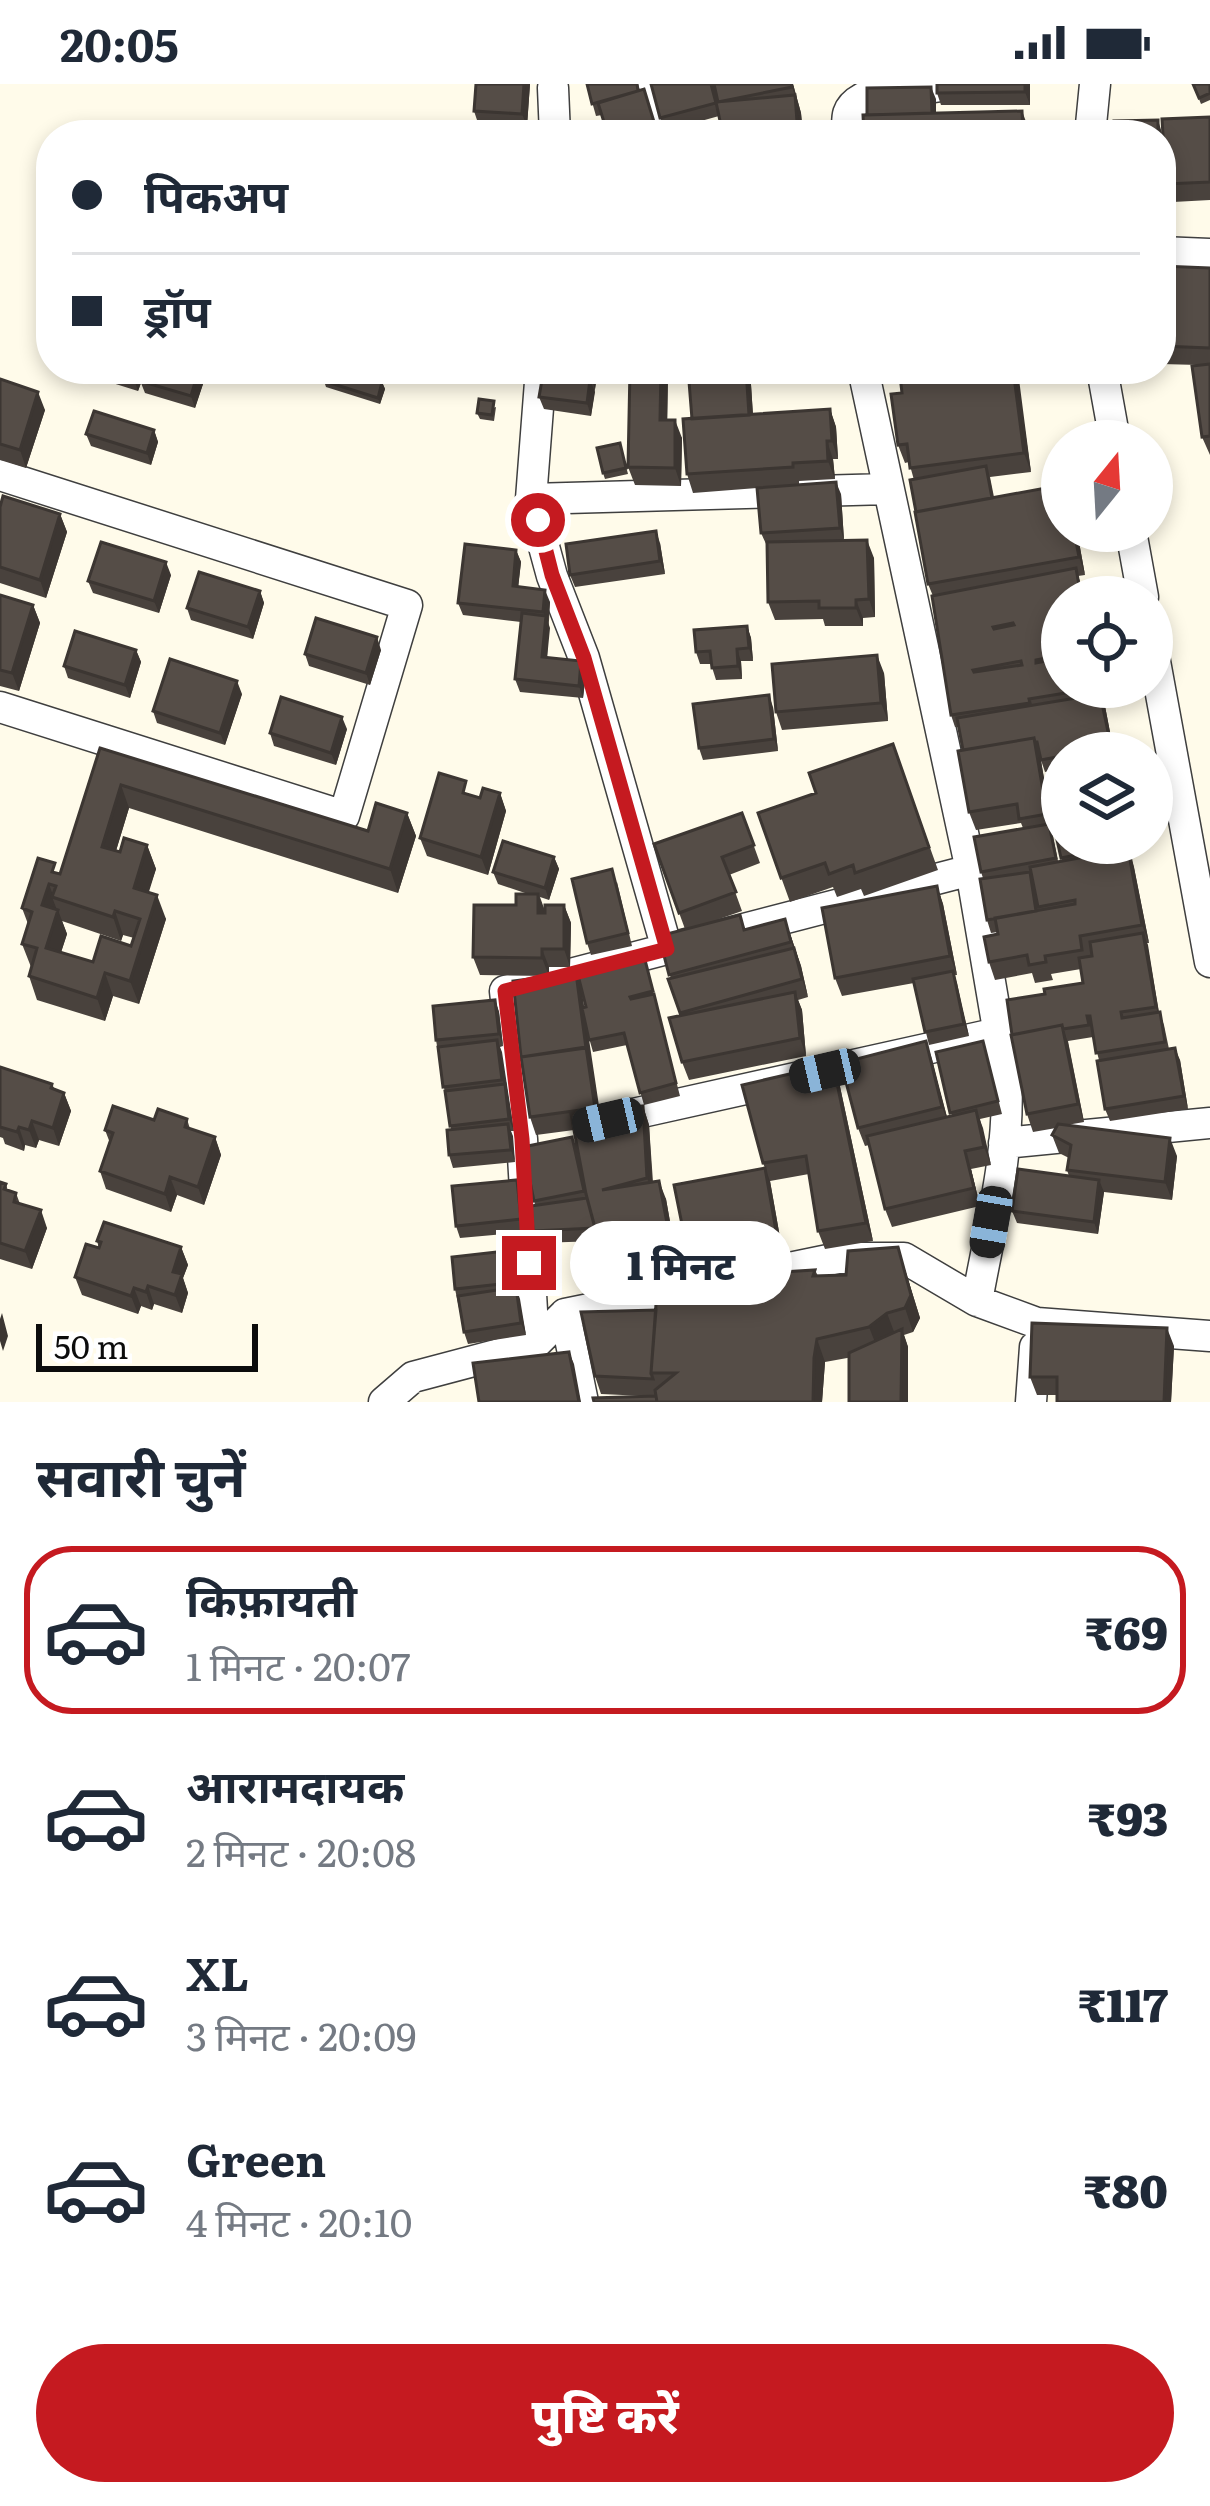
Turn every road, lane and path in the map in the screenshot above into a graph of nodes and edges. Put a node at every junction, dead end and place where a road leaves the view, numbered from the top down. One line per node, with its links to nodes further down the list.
1 (650, 84): 6 (street)
2 (954, 84): 7 (street)
3 (1095, 84): 8 (street)
4 (554, 88): 5 (street)
5 (555, 120)
6 (661, 120)
7 (846, 120)
8 (1091, 120)
9 (1176, 253): 10 (street)
10 (1210, 254)
11 (541, 384): 17 (street)
12 (865, 384): 16 (street)
13 (1105, 384): 14 (street)
14 (1111, 420)
15 (0, 475): 18 (street)
16 (888, 488): 17 (street); 20 (street)
17 (531, 499): 21 (street)
18 (0, 707)
19 (1164, 708): 22 (street)
20 (971, 870): 21 (street); 23 (street)
21 (667, 949): 25 (street)
22 (1210, 962)
23 (998, 1033): 25 (street); 26 (street)
24 (1210, 1123): 26 (street)
25 (544, 1134): 31 (street)
26 (1004, 1143): 27 (street)
27 (977, 1301): 28 (street); 29 (street)
28 (565, 1314): 31 (street); 33 (street)
29 (1037, 1323): 30 (street); 34 (street)
30 (1210, 1336)
31 (534, 1345): 32 (street)
32 (384, 1402)
33 (583, 1402)
34 (1031, 1402)

